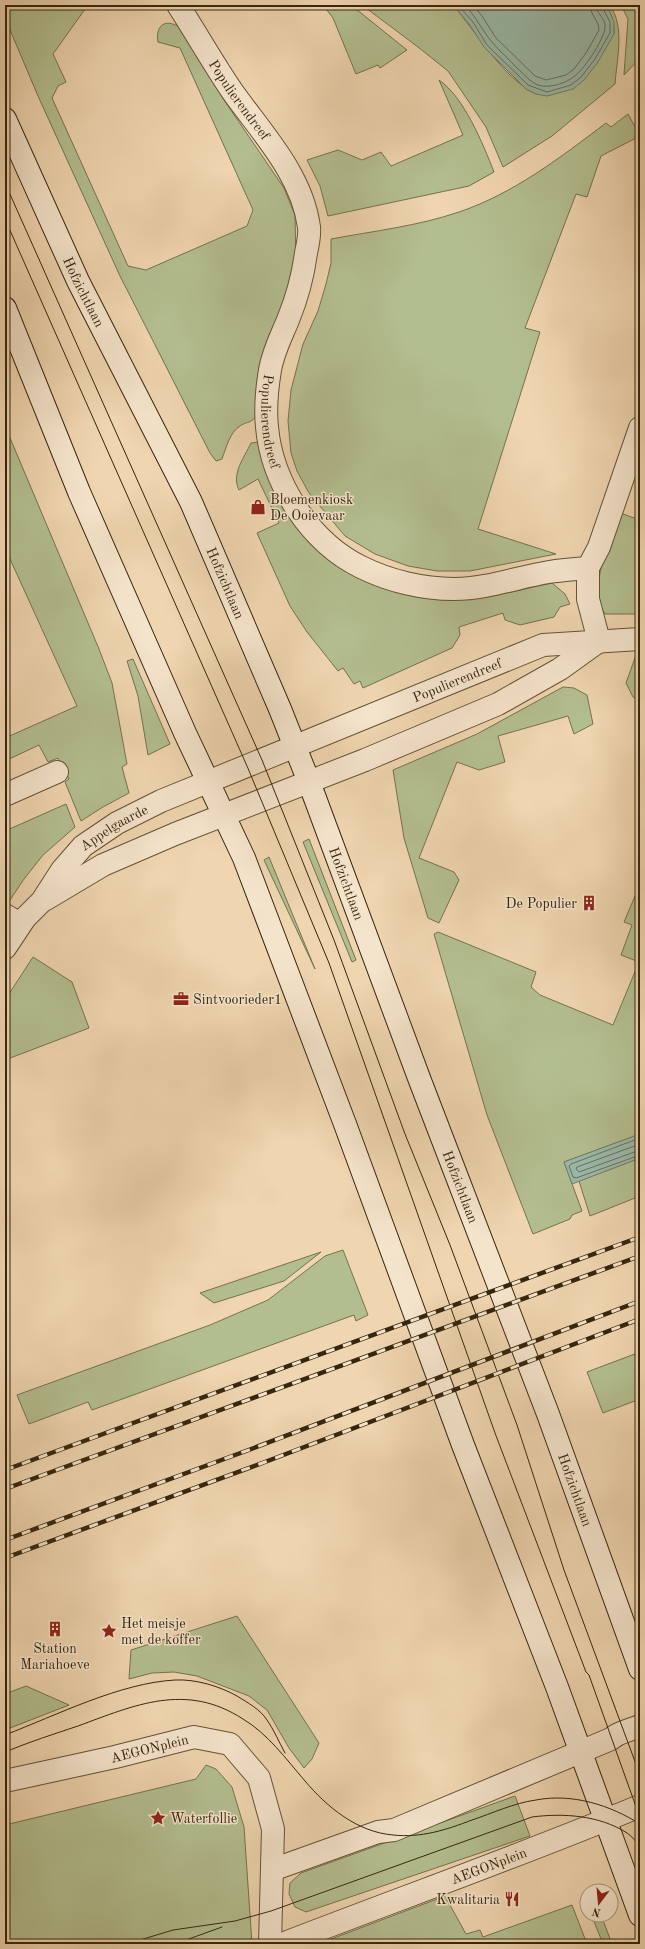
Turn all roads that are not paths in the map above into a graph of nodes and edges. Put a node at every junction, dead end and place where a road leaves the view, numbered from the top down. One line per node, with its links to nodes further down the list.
1 (178, 5): 5 (street, Populierendreef)
2 (5, 119): 8 (street, Hofzichtlaan)
3 (5, 308): 10 (street)
4 (640, 428): 5 (street)
5 (588, 568): 7 (street)
6 (640, 639): 7 (street, Populierendreef)
7 (599, 641): 8 (street, Populierendreef); 11 (street)
8 (294, 747): 10 (street, Populierendreef); 11 (street, Hofzichtlaan)
9 (57, 772): 12 (street)
10 (208, 782): 13 (street); 14 (street, Appelgaarde)
11 (309, 782): 13 (street); 17 (street, Hofzichtlaan)
12 (5, 795)
13 (224, 815): 14 (street, Appelgaarde); 19 (street)
14 (42, 902): 15 (street, Appelgaarde)
15 (13, 919): 16 (street, Appelgaarde)
16 (5, 948)
17 (640, 1669)
18 (640, 1726): 19 (street)
19 (580, 1752): 22 (street); 23 (street)
20 (5, 1781): 23 (street, AEGONplein)
21 (640, 1806): 22 (street)
22 (605, 1820): 24 (street); 26 (street, AEGONplein)
23 (272, 1870): 25 (street, AEGONplein)
24 (640, 1915)
25 (270, 1944)
26 (282, 1944)

